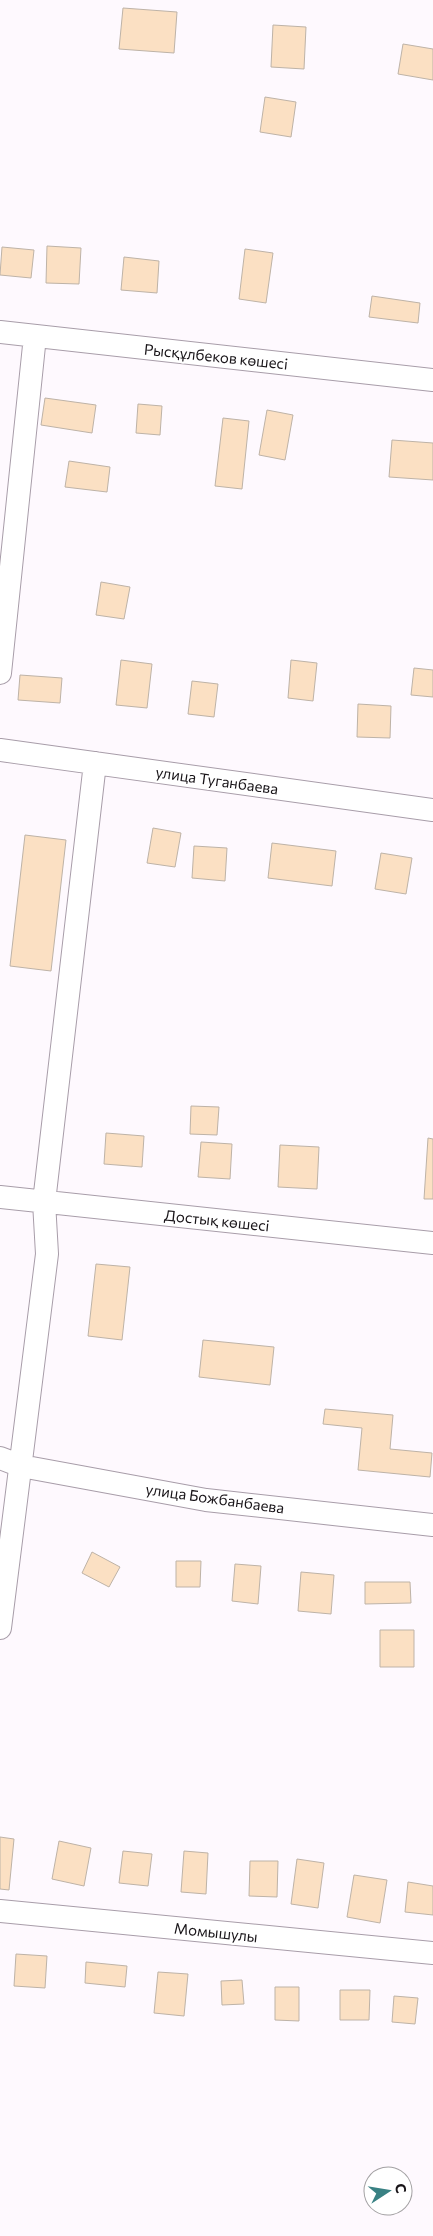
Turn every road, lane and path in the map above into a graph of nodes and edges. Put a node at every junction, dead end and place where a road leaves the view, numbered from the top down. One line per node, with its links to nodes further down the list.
1 (0, 332): 2 (street, Рысқұлбеков көшесі)
2 (35, 336): 3 (street, Рысқұлбеков көшесі); 4 (street)
3 (433, 380)
4 (0, 672)
5 (0, 750): 6 (street, улица Туганбаева)
6 (95, 763): 7 (street, улица Туганбаева); 9 (street)
7 (433, 810)
8 (0, 1197): 9 (street, Достық көшесі)
9 (44, 1202): 10 (street, Достық көшесі); 11 (street)
10 (433, 1243)
11 (10, 1462): 12 (street, улица Божбанбаева); 13 (street)
12 (433, 1525)
13 (0, 1628)
14 (0, 1911): 15 (street, Момышулы)
15 (433, 1953)

